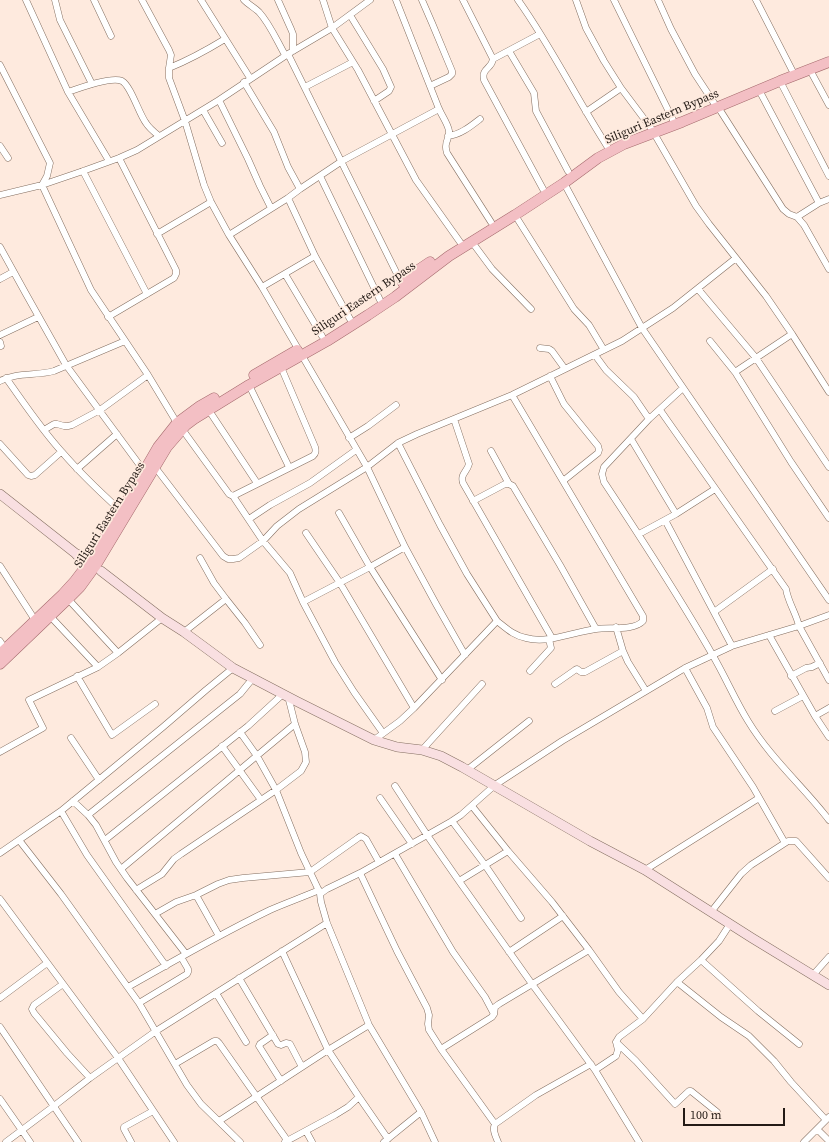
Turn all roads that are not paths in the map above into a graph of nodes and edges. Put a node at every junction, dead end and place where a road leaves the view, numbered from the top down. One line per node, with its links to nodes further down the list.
1 (26, 0): 40 (street)
2 (56, 0): 35 (street)
3 (94, 0): 21 (street)
4 (142, 0): 30 (street)
5 (201, 0): 22 (street)
6 (244, 0): 24 (street)
7 (278, 0): 24 (street)
8 (323, 0): 19 (street)
9 (396, 0): 36 (street)
10 (422, 0): 36 (street)
11 (463, 0): 26 (street)
12 (518, 0): 20 (street)
13 (576, 0): 38 (street)
14 (614, 0): 49 (street)
15 (658, 0): 43 (street)
16 (756, 0): 31 (street)
17 (365, 1): 18 (street)
18 (350, 15): 19 (street); 42 (street)
19 (332, 28): 24 (street); 27 (street)
20 (540, 34): 23 (street); 47 (street)
21 (111, 36)
22 (225, 39): 30 (street); 33 (street)
23 (509, 51): 26 (street); 63 (street)
24 (289, 53): 33 (street); 37 (street)
25 (829, 55): 31 (main road, Siliguri Eastern Bypass)
26 (493, 59): 69 (street)
27 (353, 62): 37 (street); 42 (street)
28 (829, 62): 32 (main road, Siliguri Eastern Bypass)
29 (0, 65): 67 (street)
30 (169, 68): 50 (street)
31 (792, 70): 43 (main road, Siliguri Eastern Bypass)
32 (810, 70): 34 (main road, Siliguri Eastern Bypass); 44 (street)
33 (247, 80): 41 (street); 68 (street)
34 (780, 81): 39 (main road, Siliguri Eastern Bypass); 65 (street)
35 (92, 84): 40 (street); 53 (street)
36 (430, 86): 46 (street)
37 (305, 87): 60 (street)
38 (621, 88): 47 (street); 51 (street)
39 (759, 90): 43 (main road, Siliguri Eastern Bypass); 74 (street)
40 (68, 92): 61 (street)
41 (219, 100): 45 (street); 75 (street)
42 (374, 101): 52 (street)
43 (716, 105): 49 (main road, Siliguri Eastern Bypass); 51 (main road, Siliguri Eastern Bypass); 77 (street)
44 (829, 105)
45 (203, 110): 50 (street); 55 (street)
46 (439, 110): 52 (street); 54 (street)
47 (586, 112): 57 (street)
48 (480, 120): 54 (street)
49 (673, 120): 51 (main road, Siliguri Eastern Bypass)
50 (185, 121): 53 (street); 73 (street)
51 (652, 131): 57 (main road, Siliguri Eastern Bypass); 66 (main road, Siliguri Eastern Bypass); 85 (street)
52 (392, 135): 60 (street); 81 (street)
53 (159, 136): 59 (street)
54 (448, 136): 78 (street)
55 (222, 143)
56 (0, 146): 58 (street)
57 (607, 146): 63 (main road, Siliguri Eastern Bypass)
58 (8, 158)
59 (120, 158): 61 (street); 79 (street)
60 (342, 161): 64 (street); 90 (street)
61 (109, 162): 62 (street)
62 (83, 171): 67 (street); 93 (street)
63 (568, 172): 69 (main road, Siliguri Eastern Bypass)
64 (320, 176): 68 (street); 94 (street)
65 (829, 176)
66 (564, 183): 76 (main road, Siliguri Eastern Bypass); 99 (street)
67 (42, 185): 70 (street); 97 (street)
68 (300, 189): 71 (street)
69 (543, 189): 78 (main road, Siliguri Eastern Bypass)
70 (0, 195)
71 (288, 198): 75 (street); 84 (street)
72 (829, 199): 74 (street)
73 (211, 202): 79 (street); 80 (street)
74 (819, 204): 77 (street)
75 (272, 208): 80 (street)
76 (515, 215): 82 (main road, Siliguri Eastern Bypass); 106 (street)
77 (797, 217): 86 (street)
78 (491, 222): 81 (main road, Siliguri Eastern Bypass)
79 (157, 234): 93 (street)
80 (229, 235): 91 (street)
81 (460, 242): 90 (main road, Siliguri Eastern Bypass)
82 (472, 242): 95 (street); 107 (main road, Siliguri Eastern Bypass)
83 (0, 246): 87 (street)
84 (315, 256): 88 (street); 98 (street)
85 (736, 258): 92 (street); 100 (street)
86 (829, 270)
87 (14, 272): 89 (street); 96 (street)
88 (285, 274): 91 (street); 102 (street)
89 (0, 279)
90 (402, 284): 94 (main road, Siliguri Eastern Bypass)
91 (262, 288): 107 (street)
92 (698, 289): 99 (street); 109 (street)
93 (147, 294): 97 (street)
94 (380, 300): 98 (main road, Siliguri Eastern Bypass)
95 (531, 309)
96 (38, 317): 101 (street); 110 (street)
97 (108, 317): 103 (street)
98 (350, 319): 102 (main road, Siliguri Eastern Bypass)
99 (642, 328): 106 (street); 119 (street)
100 (792, 334): 109 (street); 120 (street)
101 (0, 335)
102 (322, 336): 107 (main road, Siliguri Eastern Bypass)
103 (125, 341): 110 (street); 114 (street)
104 (710, 341): 113 (street)
105 (540, 348): 112 (street)
106 (604, 350): 108 (street)
107 (299, 353): 111 (main road, Siliguri Eastern Bypass); 128 (main road, Siliguri Eastern Bypass); 131 (street)
108 (595, 355): 112 (street); 127 (street)
109 (756, 358): 113 (street); 140 (street)
110 (66, 365): 116 (street); 124 (street)
111 (280, 367): 118 (main road, Siliguri Eastern Bypass); 138 (street)
112 (565, 369): 115 (street)
113 (735, 372): 154 (street)
114 (148, 375): 124 (street); 128 (street)
115 (550, 376): 121 (street); 144 (street)
116 (6, 378): 117 (street); 129 (street)
117 (0, 381)
118 (249, 385): 123 (main road, Siliguri Eastern Bypass); 138 (street)
119 (683, 388): 125 (street); 169 (street)
120 (829, 392)
121 (512, 395): 126 (street); 144 (street)
122 (396, 405): 131 (street)
123 (208, 409): 128 (main road, Siliguri Eastern Bypass); 145 (street)
124 (100, 410): 129 (street); 130 (street)
125 (660, 410): 127 (street); 147 (street)
126 (454, 419): 133 (street); 150 (street)
127 (650, 419): 132 (street)
128 (179, 426): 141 (main road, Siliguri Eastern Bypass); 143 (main road, Siliguri Eastern Bypass); 149 (street)
129 (44, 430): 137 (street)
130 (117, 434): 142 (street); 143 (street)
131 (349, 438): 135 (street)
132 (631, 439): 153 (street); 158 (street)
133 (398, 443): 139 (street); 176 (street)
134 (0, 444): 137 (street)
135 (356, 450): 139 (street); 155 (street)
136 (491, 451): 146 (street)
137 (61, 452): 142 (street)
138 (289, 467): 145 (street)
139 (367, 467): 159 (street); 160 (street)
140 (829, 467)
141 (155, 468): 159 (street); 163 (main road, Siliguri Eastern Bypass)
142 (77, 469): 151 (street)
143 (144, 471): 151 (main road, Siliguri Eastern Bypass)
144 (563, 480): 178 (street)
145 (257, 483): 149 (street)
146 (509, 484): 150 (street); 179 (street)
147 (715, 489): 153 (street); 165 (street)
148 (0, 494): 163 (street)
149 (233, 496): 155 (street)
150 (473, 501): 182 (street)
151 (121, 511): 163 (main road, Siliguri Eastern Bypass)
152 (339, 513): 164 (street)
153 (676, 514): 156 (street)
154 (829, 518)
155 (248, 519): 159 (street)
156 (666, 520): 158 (street); 171 (street)
157 (306, 533): 166 (street)
158 (639, 534): 189 (street)
159 (263, 541): 170 (street)
160 (406, 547): 164 (street); 188 (street)
161 (200, 558): 168 (street)
162 (0, 566): 175 (street)
163 (93, 566): 167 (main road, Siliguri Eastern Bypass); 174 (street); 175 (main road, Siliguri Eastern Bypass)
164 (370, 568): 166 (street); 199 (street)
165 (773, 569): 171 (street); 177 (street)
166 (340, 583): 170 (street); 207 (street)
167 (68, 599): 173 (main road, Siliguri Eastern Bypass); 187 (street)
168 (226, 599): 180 (street); 183 (street)
169 (829, 600)
170 (303, 602): 214 (street)
171 (714, 612): 184 (street)
172 (829, 615): 177 (street)
173 (50, 616): 191 (main road, Siliguri Eastern Bypass); 192 (street)
174 (162, 618): 180 (street); 187 (street)
175 (35, 620): 185 (main road, Siliguri Eastern Bypass)
176 (497, 621): 182 (street); 188 (street)
177 (799, 626): 181 (street); 190 (street)
178 (616, 627): 179 (street); 186 (street)
179 (596, 629): 182 (street)
180 (184, 632): 193 (street)
181 (769, 635): 184 (street); 197 (street)
182 (551, 638): 195 (street)
183 (260, 645)
184 (732, 646): 189 (street)
185 (2, 648)
186 (623, 651): 202 (street); 203 (street)
187 (118, 652): 192 (street)
188 (465, 655): 199 (street)
189 (712, 655): 194 (street); 235 (street)
190 (820, 663): 197 (street); 200 (street)
191 (0, 664)
192 (98, 667): 196 (street)
193 (233, 668): 198 (street); 224 (street)
194 (685, 668): 203 (street); 229 (street)
195 (530, 671)
196 (77, 676): 206 (street); 220 (street)
197 (791, 676): 205 (street)
198 (254, 678): 204 (street); 234 (street)
199 (442, 680): 207 (street)
200 (829, 680)
201 (482, 684): 219 (street)
202 (555, 684)
203 (646, 691): 225 (street)
204 (285, 695): 212 (street); 213 (street); 217 (street)
205 (803, 696): 209 (street); 210 (street)
206 (155, 704)
207 (414, 708): 214 (street)
208 (829, 708): 210 (street)
209 (775, 711)
210 (815, 716): 215 (street)
211 (529, 721): 223 (street)
212 (295, 724): 221 (street); 227 (street)
213 (240, 732): 218 (street); 221 (street)
214 (383, 733): 217 (street)
215 (829, 737)
216 (71, 738): 224 (street)
217 (374, 740): 219 (street)
218 (222, 746): 222 (street); 239 (street)
219 (422, 750): 223 (street)
220 (0, 752)
221 (257, 756): 222 (street); 227 (street)
222 (240, 770): 230 (street); 247 (street)
223 (467, 770): 225 (street)
224 (99, 780): 231 (street)
225 (495, 785): 232 (street); 248 (street)
226 (395, 786): 237 (street)
227 (276, 790): 230 (street); 249 (street)
228 (380, 798): 241 (street)
229 (759, 798): 240 (street); 248 (street)
230 (261, 800): 253 (street)
231 (73, 801): 233 (street); 234 (street)
232 (472, 806): 236 (street); 242 (street)
233 (61, 811): 238 (street); 271 (street)
234 (88, 815): 239 (street)
235 (829, 820)
236 (452, 821): 237 (street); 246 (street)
237 (427, 835): 241 (street); 252 (street)
238 (19, 840): 243 (street); 278 (street)
239 (105, 840): 247 (street)
240 (785, 843): 251 (street); 257 (street)
241 (412, 844): 244 (street)
242 (508, 851): 246 (street); 259 (street)
243 (0, 853)
244 (394, 854): 245 (street); 282 (street)
245 (379, 862): 249 (street); 250 (street)
246 (485, 865): 252 (street); 260 (street)
247 (121, 869): 253 (street)
248 (645, 870): 257 (street)
249 (310, 872): 254 (street); 255 (street)
250 (360, 873): 254 (street); 292 (street)
251 (829, 878)
252 (459, 881): 266 (street)
253 (136, 890): 258 (street)
254 (319, 892): 261 (street); 263 (street)
255 (196, 896): 258 (street); 263 (street)
256 (0, 899): 270 (street)
257 (711, 912): 262 (street)
258 (155, 914): 267 (street)
259 (563, 916): 264 (street); 266 (street)
260 (521, 918)
261 (327, 923): 265 (street); 284 (street)
262 (730, 924): 269 (street); 272 (street)
263 (219, 936): 267 (street)
264 (589, 950): 276 (street); 283 (street)
265 (282, 951): 273 (street); 291 (street)
266 (509, 952): 276 (street)
267 (184, 956): 271 (street); 281 (street)
268 (829, 957): 272 (street)
269 (701, 960): 274 (street); 290 (street)
270 (47, 963): 275 (street); 280 (street)
271 (166, 966): 278 (street)
272 (813, 975): 277 (street)
273 (239, 978): 279 (street); 287 (street)
274 (677, 982): 283 (street); 307 (street)
275 (63, 984): 293 (street); 298 (street)
276 (532, 984): 282 (street); 295 (street)
277 (829, 985)
278 (128, 987): 281 (street)
279 (216, 993): 286 (street); 288 (street)
280 (0, 998)
281 (139, 1003): 286 (street)
282 (494, 1014): 292 (street)
283 (643, 1019): 289 (street)
284 (369, 1025): 291 (street); 305 (street)
285 (0, 1026): 303 (street)
286 (156, 1032): 293 (street); 294 (street)
287 (273, 1035): 296 (street); 299 (street)
288 (246, 1042)
289 (616, 1042): 297 (street); 306 (street)
290 (799, 1044)
291 (328, 1050): 296 (street); 301 (street)
292 (441, 1050): 309 (street)
293 (118, 1058): 298 (street); 304 (street)
294 (175, 1064): 300 (street); 308 (street)
295 (591, 1064): 297 (street); 309 (street)
296 (302, 1067): 299 (street)
297 (595, 1070): 325 (street)
298 (90, 1078): 303 (street)
299 (281, 1081): 300 (street)
300 (256, 1097): 308 (street); 314 (street)
301 (359, 1097): 312 (street); 313 (street)
302 (0, 1099): 311 (street)
303 (54, 1106): 311 (street); 318 (street)
304 (153, 1111): 319 (street); 320 (street)
305 (421, 1112): 313 (street); 323 (street)
306 (717, 1112)
307 (827, 1118): 310 (street)
308 (219, 1121): 321 (street)
309 (495, 1124): 324 (street)
310 (817, 1129): 315 (street); 326 (street)
311 (22, 1130): 316 (street); 317 (street)
312 (306, 1131): 314 (street); 322 (street)
313 (386, 1140)
314 (286, 1141)
315 (829, 1141)
316 (6, 1142)
317 (30, 1142)
318 (78, 1142)
319 (131, 1142)
320 (174, 1142)
321 (240, 1142)
322 (312, 1142)
323 (435, 1142)
324 (498, 1142)
325 (639, 1142)
326 (804, 1142)

